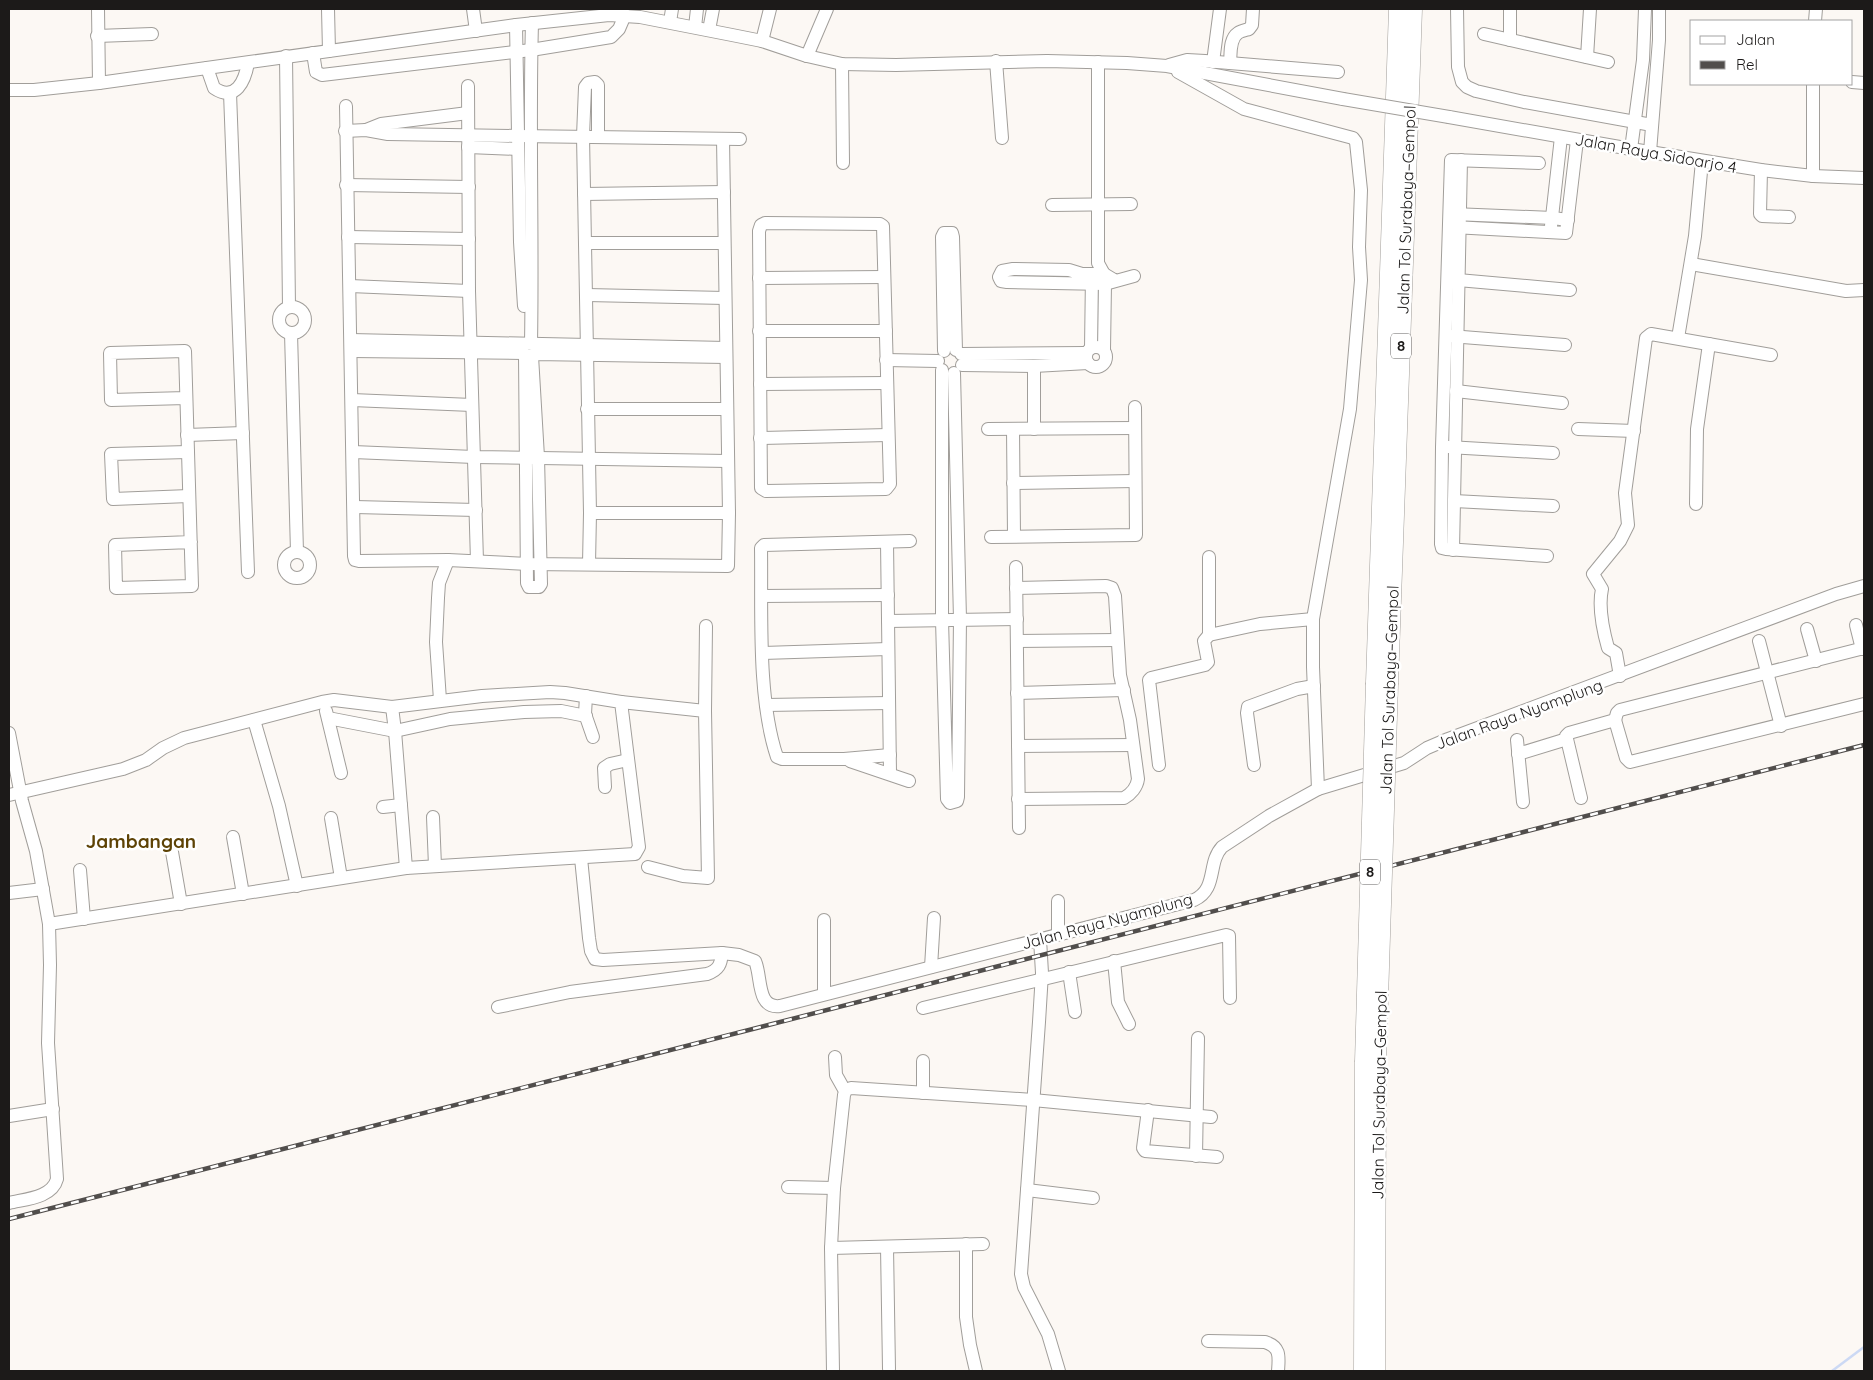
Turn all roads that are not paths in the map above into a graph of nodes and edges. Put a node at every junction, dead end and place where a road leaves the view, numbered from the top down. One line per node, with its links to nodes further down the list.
1 (98, 9): 28 (street)
2 (328, 9): 32 (street)
3 (473, 9): 25 (street)
4 (672, 9): 20 (street)
5 (697, 9): 23 (street)
6 (713, 9): 24 (street)
7 (770, 9): 30 (street)
8 (828, 9): 36 (street)
9 (1220, 9): 41 (street)
10 (1253, 9): 43 (street)
11 (1398, 9): 201 (highway, Jalan Tol Surabaya–Gempol / 8)
12 (1413, 9): 201 (highway, Jalan Tol Surabaya–Gempol / 8)
13 (1457, 9): 55 (street)
14 (1510, 9): 29 (street)
15 (1590, 9): 37 (street)
16 (1645, 9): 55 (street)
17 (1659, 9): 56 (street)
18 (552, 15): 19 (street); 21 (street)
19 (624, 15): 20 (street); 31 (street)
20 (670, 22): 23 (street)
21 (532, 23): 22 (street); 31 (street)
22 (516, 26): 25 (street); 33 (street)
23 (695, 27): 24 (street)
24 (709, 30): 30 (street)
25 (476, 31): 32 (street)
26 (152, 34): 28 (street)
27 (1484, 34): 29 (street)
28 (98, 36): 48 (street)
29 (1510, 40): 37 (street)
30 (762, 41): 36 (street)
31 (531, 50): 33 (street); 59 (street)
32 (329, 51): 34 (street)
33 (515, 52): 34 (street); 59 (street)
34 (313, 53): 35 (street)
35 (286, 56): 39 (street); 106 (street)
36 (807, 56): 44 (street)
37 (1587, 58): 42 (street)
38 (996, 61): 40 (street); 44 (street); 63 (street)
39 (248, 62): 46 (street); 52 (street)
40 (1098, 62): 45 (street); 81 (street)
41 (1213, 62): 43 (street); 45 (street)
42 (1608, 62)
43 (1230, 63): 47 (street)
44 (842, 64): 72 (street)
45 (1167, 66): 61 (street, Jalan Raya Sidoarjo 4, bridge); 186 (street)
46 (207, 68): 48 (street); 52 (street)
47 (1338, 72)
48 (99, 83): 51 (street)
49 (1813, 85): 75 (street)
50 (468, 86): 54 (street)
51 (9, 90)
52 (230, 93): 141 (street)
53 (346, 106): 58 (street)
54 (468, 113): 57 (street); 67 (street)
55 (1634, 122): 56 (street); 69 (street)
56 (1652, 125): 70 (street)
57 (366, 130): 58 (street); 67 (street)
58 (345, 131): 77 (street)
59 (524, 136): 60 (street); 67 (street); 68 (street); 91 (street)
60 (583, 136): 62 (street); 62 (street); 80 (street)
61 (1561, 136): 66 (street, Jalan Raya Sidoarjo 4); 85 (street)
62 (598, 137): 64 (street)
63 (1002, 138)
64 (723, 139): 65 (street); 79 (street)
65 (740, 139)
66 (1577, 140): 69 (street, Jalan Raya Sidoarjo 4); 87 (street)
67 (468, 141): 68 (street); 78 (street)
68 (518, 149): 91 (street)
69 (1630, 150): 70 (street, Jalan Raya Sidoarjo 4)
70 (1650, 152): 71 (street, Jalan Raya Sidoarjo 4)
71 (1702, 161): 74 (street, Jalan Raya Sidoarjo 4); 94 (street)
72 (842, 163)
73 (1539, 163): 86 (street)
74 (1761, 170): 75 (street, Jalan Raya Sidoarjo 4); 84 (street)
75 (1813, 176): 76 (street, Jalan Raya Sidoarjo 4)
76 (1864, 178)
77 (346, 185): 78 (street); 89 (street)
78 (469, 187): 90 (street)
79 (724, 192): 80 (street); 93 (street)
80 (584, 194): 92 (street)
81 (1099, 204): 82 (street); 83 (street); 95 (street)
82 (1131, 204)
83 (1052, 205)
84 (1789, 217)
85 (1553, 218): 86 (street); 87 (street); 88 (street)
86 (1454, 220): 88 (street); 99 (street); 110 (street)
87 (1568, 220): 88 (street)
88 (1550, 233)
89 (348, 237): 90 (street); 100 (street)
90 (469, 239): 103 (street)
91 (526, 242): 116 (street)
92 (586, 243): 93 (street); 104 (street)
93 (724, 243): 105 (street)
94 (1691, 264): 102 (street); 111 (street)
95 (1101, 276): 95 (street); 96 (street); 118 (street); 120 (street)
96 (1134, 276)
97 (884, 277): 98 (street); 98 (street); 108 (street)
98 (759, 278): 107 (street)
99 (1458, 280): 101 (street); 110 (street)
100 (350, 286): 103 (street); 114 (street)
101 (1570, 290)
102 (1864, 290)
103 (469, 292): 115 (street)
104 (587, 295): 105 (street); 117 (street)
105 (725, 298): 119 (street)
106 (289, 307): 109 (street); 109 (street)
107 (759, 331): 108 (street); 126 (street)
108 (886, 331): 122 (street)
109 (292, 333): 170 (street)
110 (1451, 337): 113 (street); 127 (street); 145 (street)
111 (1678, 338): 112 (street); 140 (street)
112 (1709, 344): 121 (street); 158 (street)
113 (1565, 345)
114 (351, 346): 115 (street); 129 (street)
115 (471, 348): 116 (street); 131 (street)
116 (529, 349): 117 (street); 151 (street)
117 (587, 349): 119 (street); 133 (street)
118 (1104, 350): 120 (street); 120 (street)
119 (726, 352): 134 (street)
120 (1088, 355): 123 (street); 124 (street)
121 (1770, 355)
122 (886, 360): 123 (street); 125 (street)
123 (951, 360): 123 (street); 124 (street); 184 (street); 185 (street)
124 (1034, 366): 137 (street)
125 (887, 383): 126 (street); 143 (street)
126 (760, 384): 144 (street)
127 (1456, 391): 130 (street); 146 (street)
128 (186, 398): 128 (street); 142 (street)
129 (352, 400): 131 (street); 148 (street)
130 (1562, 403)
131 (472, 405): 150 (street)
132 (1135, 407): 135 (street)
133 (587, 409): 134 (street); 152 (street)
134 (727, 409): 153 (street)
135 (1135, 428): 137 (street); 154 (street)
136 (1013, 429): 137 (street); 139 (street); 155 (street)
137 (1034, 429)
138 (1578, 429): 140 (street)
139 (988, 430)
140 (1634, 431): 200 (street)
141 (243, 433): 142 (street); 178 (street)
142 (187, 435): 147 (street)
143 (888, 435): 144 (street); 144 (street)
144 (760, 438)
145 (1442, 447): 146 (street); 169 (street)
146 (1455, 448): 149 (street); 157 (street)
147 (188, 452): 156 (street); 156 (street)
148 (353, 452): 150 (street); 160 (street)
149 (1553, 453)
150 (474, 457): 151 (street); 161 (street)
151 (532, 457): 152 (street); 175 (street)
152 (589, 458): 153 (street); 162 (street)
153 (728, 461): 163 (street)
154 (1135, 482): 155 (street); 164 (street)
155 (1013, 483): 164 (street)
156 (189, 496): 167 (street)
157 (1454, 501): 159 (street); 169 (street)
158 (1696, 504)
159 (1553, 506)
160 (354, 507): 161 (street); 173 (street)
161 (476, 510): 174 (street)
162 (590, 512): 163 (street); 176 (street)
163 (729, 513): 176 (street)
164 (1014, 536): 165 (street)
165 (991, 537)
166 (910, 541): 168 (street)
167 (191, 542): 167 (street)
168 (887, 542): 181 (street); 182 (street)
169 (1453, 550): 171 (street)
170 (297, 552)
171 (1547, 556)
172 (1209, 557): 191 (street)
173 (448, 560): 174 (street); 205 (street)
174 (477, 561): 175 (street)
175 (534, 564): 176 (street)
176 (589, 564)
177 (1016, 567): 180 (street)
178 (248, 572)
179 (1859, 587): 200 (street, Jalan Raya Nyamplung)
180 (1016, 588): 183 (street); 192 (street)
181 (888, 595): 182 (street); 187 (street)
182 (762, 596): 197 (street)
183 (1017, 619): 185 (street); 193 (street)
184 (942, 620): 185 (street); 185 (street); 187 (street)
185 (960, 620)
186 (1313, 620): 191 (street); 202 (street)
187 (888, 621): 195 (street)
188 (1856, 625): 196 (street)
189 (706, 626): 215 (street)
190 (1807, 629): 198 (street)
191 (1209, 635): 230 (street)
192 (1117, 640): 193 (street); 203 (street)
193 (1017, 641): 204 (street)
194 (1759, 641): 199 (street)
195 (888, 649): 197 (street); 208 (street)
196 (1864, 649): 198 (street)
197 (763, 652): 211 (street)
198 (1816, 661): 199 (street)
199 (1767, 673): 217 (street); 218 (street)
200 (1620, 676): 236 (street, Jalan Raya Nyamplung)
201 (1382, 683): 280 (highway, Jalan Tol Surabaya–Gempol / 8, bridge)
202 (1314, 684): 231 (street); 236 (street)
203 (1124, 690): 204 (street); 224 (street)
204 (1017, 693): 225 (street)
205 (440, 700): 212 (street); 216 (street)
206 (620, 702): 213 (street); 215 (street); 229 (street)
207 (550, 703): 209 (street); 209 (street); 213 (street); 213 (street)
208 (889, 703): 211 (street); 227 (street)
209 (524, 704): 212 (street); 212 (street)
210 (1864, 704): 218 (street)
211 (766, 705): 228 (street)
212 (483, 708): 216 (street)
213 (586, 708): 221 (street)
214 (326, 710): 216 (street); 216 (street); 219 (street); 232 (street)
215 (706, 711): 250 (street)
216 (393, 720): 241 (street)
217 (1615, 720): 218 (street); 222 (street)
218 (1782, 726)
219 (256, 729): 239 (street); 254 (street)
220 (9, 733): 239 (street)
221 (592, 736)
222 (1567, 739): 226 (street); 237 (street)
223 (1517, 740): 226 (street)
224 (1133, 745): 225 (street); 238 (street)
225 (1018, 746): 238 (street)
226 (1518, 754): 240 (street)
227 (890, 755): 228 (street); 233 (street)
228 (844, 759): 233 (street)
229 (619, 762): 235 (street); 248 (street)
230 (1159, 765)
231 (1254, 765)
232 (341, 773)
233 (890, 773): 234 (street)
234 (909, 781)
235 (604, 787)
236 (1318, 789): 264 (street, Jalan Raya Nyamplung)
237 (1581, 798)
238 (1018, 799): 245 (street)
239 (19, 800): 255 (street)
240 (1523, 802)
241 (402, 805): 242 (street); 251 (street)
242 (383, 807)
243 (433, 816): 249 (street)
244 (331, 818): 253 (street)
245 (1019, 828)
246 (233, 837): 257 (street)
247 (172, 852): 259 (street)
248 (581, 858): 249 (street); 266 (street)
249 (435, 866): 251 (street)
250 (648, 867)
251 (406, 868): 253 (street)
252 (80, 870): 260 (street)
253 (341, 878): 254 (street)
254 (297, 886): 257 (street)
255 (44, 889): 256 (street); 263 (street)
256 (9, 892)
257 (242, 894): 259 (street)
258 (1058, 901): 264 (street)
259 (182, 904): 260 (street)
260 (84, 918): 263 (street)
261 (934, 918): 268 (street)
262 (824, 920): 271 (street)
263 (49, 924): 284 (street)
264 (1058, 934): 265 (street, Jalan Raya Nyamplung)
265 (1040, 939): 268 (street, Jalan Raya Nyamplung); 270 (street)
266 (722, 953): 271 (street, Jalan Raya Nyamplung); 273 (street)
267 (1114, 961): 269 (street); 272 (street); 276 (street)
268 (931, 967): 271 (street, Jalan Raya Nyamplung)
269 (1069, 972): 270 (street); 275 (street)
270 (1042, 979): 274 (street); 283 (street)
271 (824, 994)
272 (1230, 998)
273 (498, 1007)
274 (923, 1008)
275 (1075, 1012)
276 (1129, 1024)
277 (1198, 1038): 286 (street)
278 (835, 1057): 281 (street)
279 (923, 1061): 282 (street)
280 (1371, 1062): 306 (highway, Jalan Tol Surabaya–Gempol / 8); 307 (highway, Jalan Tol Surabaya–Gempol / 8)
281 (845, 1090): 282 (street); 292 (street)
282 (923, 1093): 283 (street)
283 (1033, 1100): 285 (street); 293 (street)
284 (53, 1109): 287 (street); 295 (street)
285 (1148, 1110): 286 (street); 289 (street)
286 (1196, 1115): 288 (street); 289 (street)
287 (9, 1116)
288 (1211, 1117)
289 (1196, 1156): 290 (street)
290 (1217, 1158)
291 (788, 1187): 292 (street)
292 (834, 1188): 299 (street)
293 (1028, 1190): 294 (street); 304 (street)
294 (1092, 1198)
295 (9, 1203)
296 (966, 1244): 297 (street); 298 (street); 303 (street)
297 (984, 1244)
298 (886, 1247): 299 (street); 301 (street)
299 (831, 1248): 302 (street)
300 (1208, 1341): 305 (street)
301 (889, 1369)
302 (833, 1371)
303 (976, 1371)
304 (1059, 1371)
305 (1278, 1371)
306 (1363, 1371)
307 (1376, 1371)

